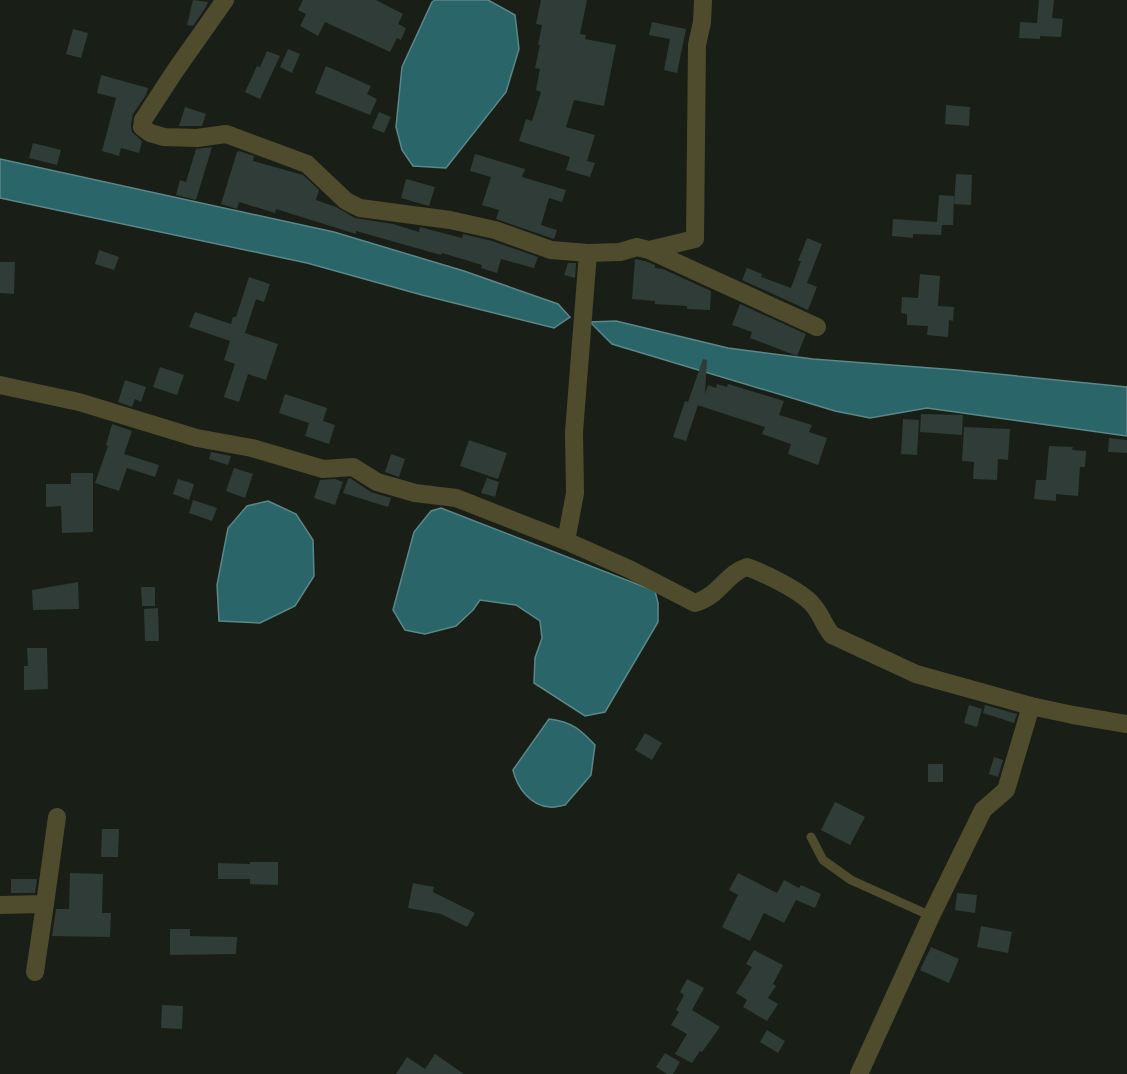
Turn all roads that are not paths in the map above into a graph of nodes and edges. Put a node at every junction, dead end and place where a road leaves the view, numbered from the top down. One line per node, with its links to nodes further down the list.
1 (225, 0): 4 (street)
2 (703, 0): 3 (street)
3 (649, 250): 4 (street); 5 (street)
4 (588, 253): 7 (street)
5 (818, 327)
6 (0, 385): 7 (street)
7 (566, 541): 8 (street)
8 (1031, 706): 9 (street); 14 (street)
9 (1127, 724)
10 (57, 817): 12 (street)
11 (811, 837): 14 (lane)
12 (45, 904): 13 (street); 15 (street)
13 (0, 905)
14 (931, 916): 16 (street)
15 (35, 972)
16 (859, 1074)

